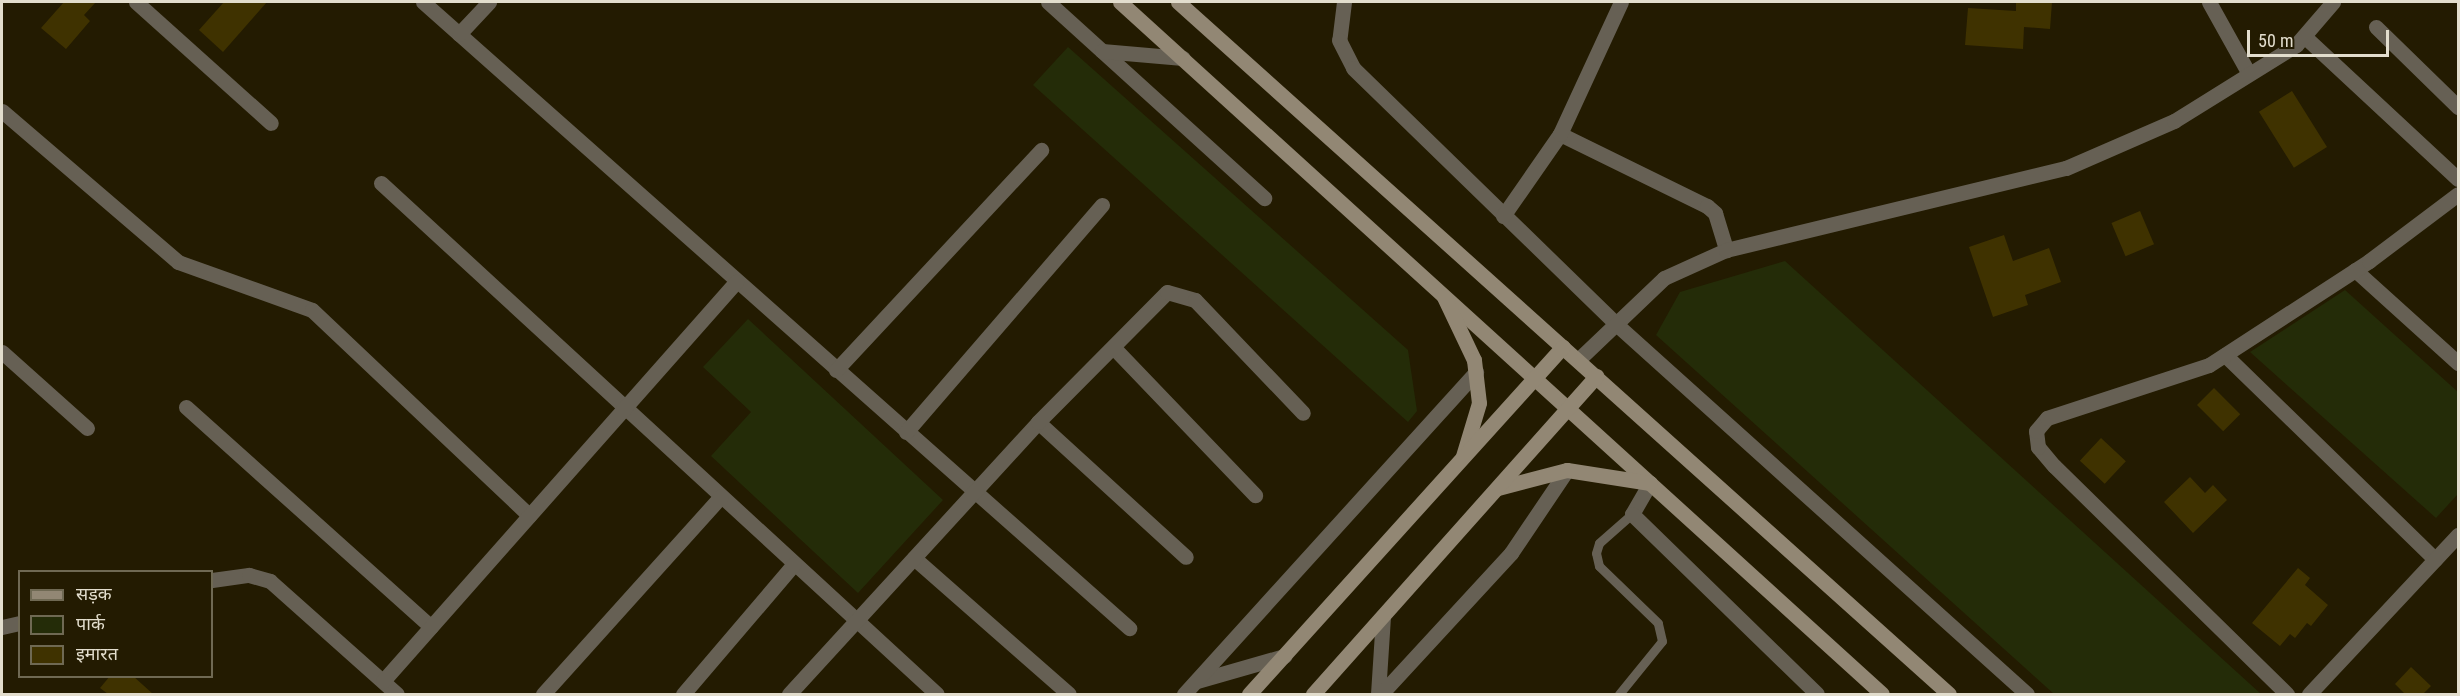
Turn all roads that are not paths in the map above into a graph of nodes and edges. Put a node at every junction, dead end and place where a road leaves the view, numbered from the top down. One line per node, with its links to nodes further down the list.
1 (136, 2): 19 (street)
2 (423, 2): 12 (street)
3 (489, 2): 12 (street)
4 (1048, 2): 14 (street)
5 (1120, 2): 15 (street)
6 (1178, 2): 33 (street)
7 (1344, 2): 27 (street)
8 (1621, 2): 20 (street)
9 (2210, 2): 16 (street)
10 (2333, 2): 13 (street)
11 (2376, 27): 17 (street)
12 (459, 34): 30 (street)
13 (2304, 36): 16 (street); 22 (street)
14 (1102, 51): 15 (street); 25 (street)
15 (1183, 58): 31 (street)
16 (2249, 74): 28 (street)
17 (2458, 107)
18 (2, 111): 58 (street)
19 (271, 123)
20 (1560, 134): 27 (street); 28 (street)
21 (1041, 150): 39 (street)
22 (2458, 179)
23 (381, 183): 44 (street)
24 (2458, 194): 29 (street)
25 (1264, 198)
26 (1102, 205): 49 (street)
27 (1503, 216): 32 (street)
28 (1725, 250): 32 (street)
29 (2355, 270): 36 (street); 38 (street)
30 (736, 282): 39 (street); 44 (street)
31 (1442, 294): 40 (street); 42 (street)
32 (1616, 324): 37 (street); 88 (street)
33 (1563, 347): 37 (street); 42 (street)
34 (1114, 348): 46 (street); 47 (street); 55 (street)
35 (2, 352): 48 (street)
36 (2225, 355): 62 (street); 89 (street)
37 (1578, 360): 41 (street)
38 (2458, 363)
39 (836, 370): 49 (street)
40 (1476, 372): 50 (street); 73 (street)
41 (1596, 376): 45 (street); 87 (street)
42 (1535, 378): 45 (street); 50 (street)
43 (186, 407): 69 (street)
44 (625, 407): 56 (street); 58 (street)
45 (1568, 408): 52 (street); 53 (street)
46 (1303, 414)
47 (1038, 422): 54 (street); 60 (street)
48 (87, 428)
49 (906, 432): 54 (street)
50 (1463, 458): 71 (street)
51 (1567, 470): 52 (street); 53 (street); 84 (street)
52 (1650, 483): 57 (street); 74 (street)
53 (1495, 490): 65 (street)
54 (975, 492): 61 (street); 70 (street)
55 (1256, 495)
56 (721, 496): 63 (street); 76 (street)
57 (1632, 514): 85 (lane); 86 (street)
58 (529, 515): 69 (street)
59 (2458, 535): 62 (street)
60 (1186, 557)
61 (914, 558): 66 (street); 80 (street)
62 (2435, 559): 90 (street)
63 (794, 564): 66 (street); 77 (street)
64 (213, 580): 72 (street)
65 (1383, 616): 83 (street); 84 (street)
66 (856, 621): 78 (street); 79 (street)
67 (18, 623): 68 (street)
68 (2, 627)
69 (431, 627): 72 (street)
70 (1129, 628)
71 (1284, 656): 73 (street); 82 (street)
72 (382, 681): 75 (street)
73 (1197, 681): 81 (street)
74 (1875, 691)
75 (397, 694)
76 (543, 694)
77 (683, 694)
78 (791, 694)
79 (937, 694)
80 (1069, 694)
81 (1184, 694)
82 (1249, 694)
83 (1313, 694)
84 (1379, 694)
85 (1619, 694)
86 (1817, 694)
87 (1949, 694)
88 (2027, 694)
89 (2287, 694)
90 (2309, 694)

